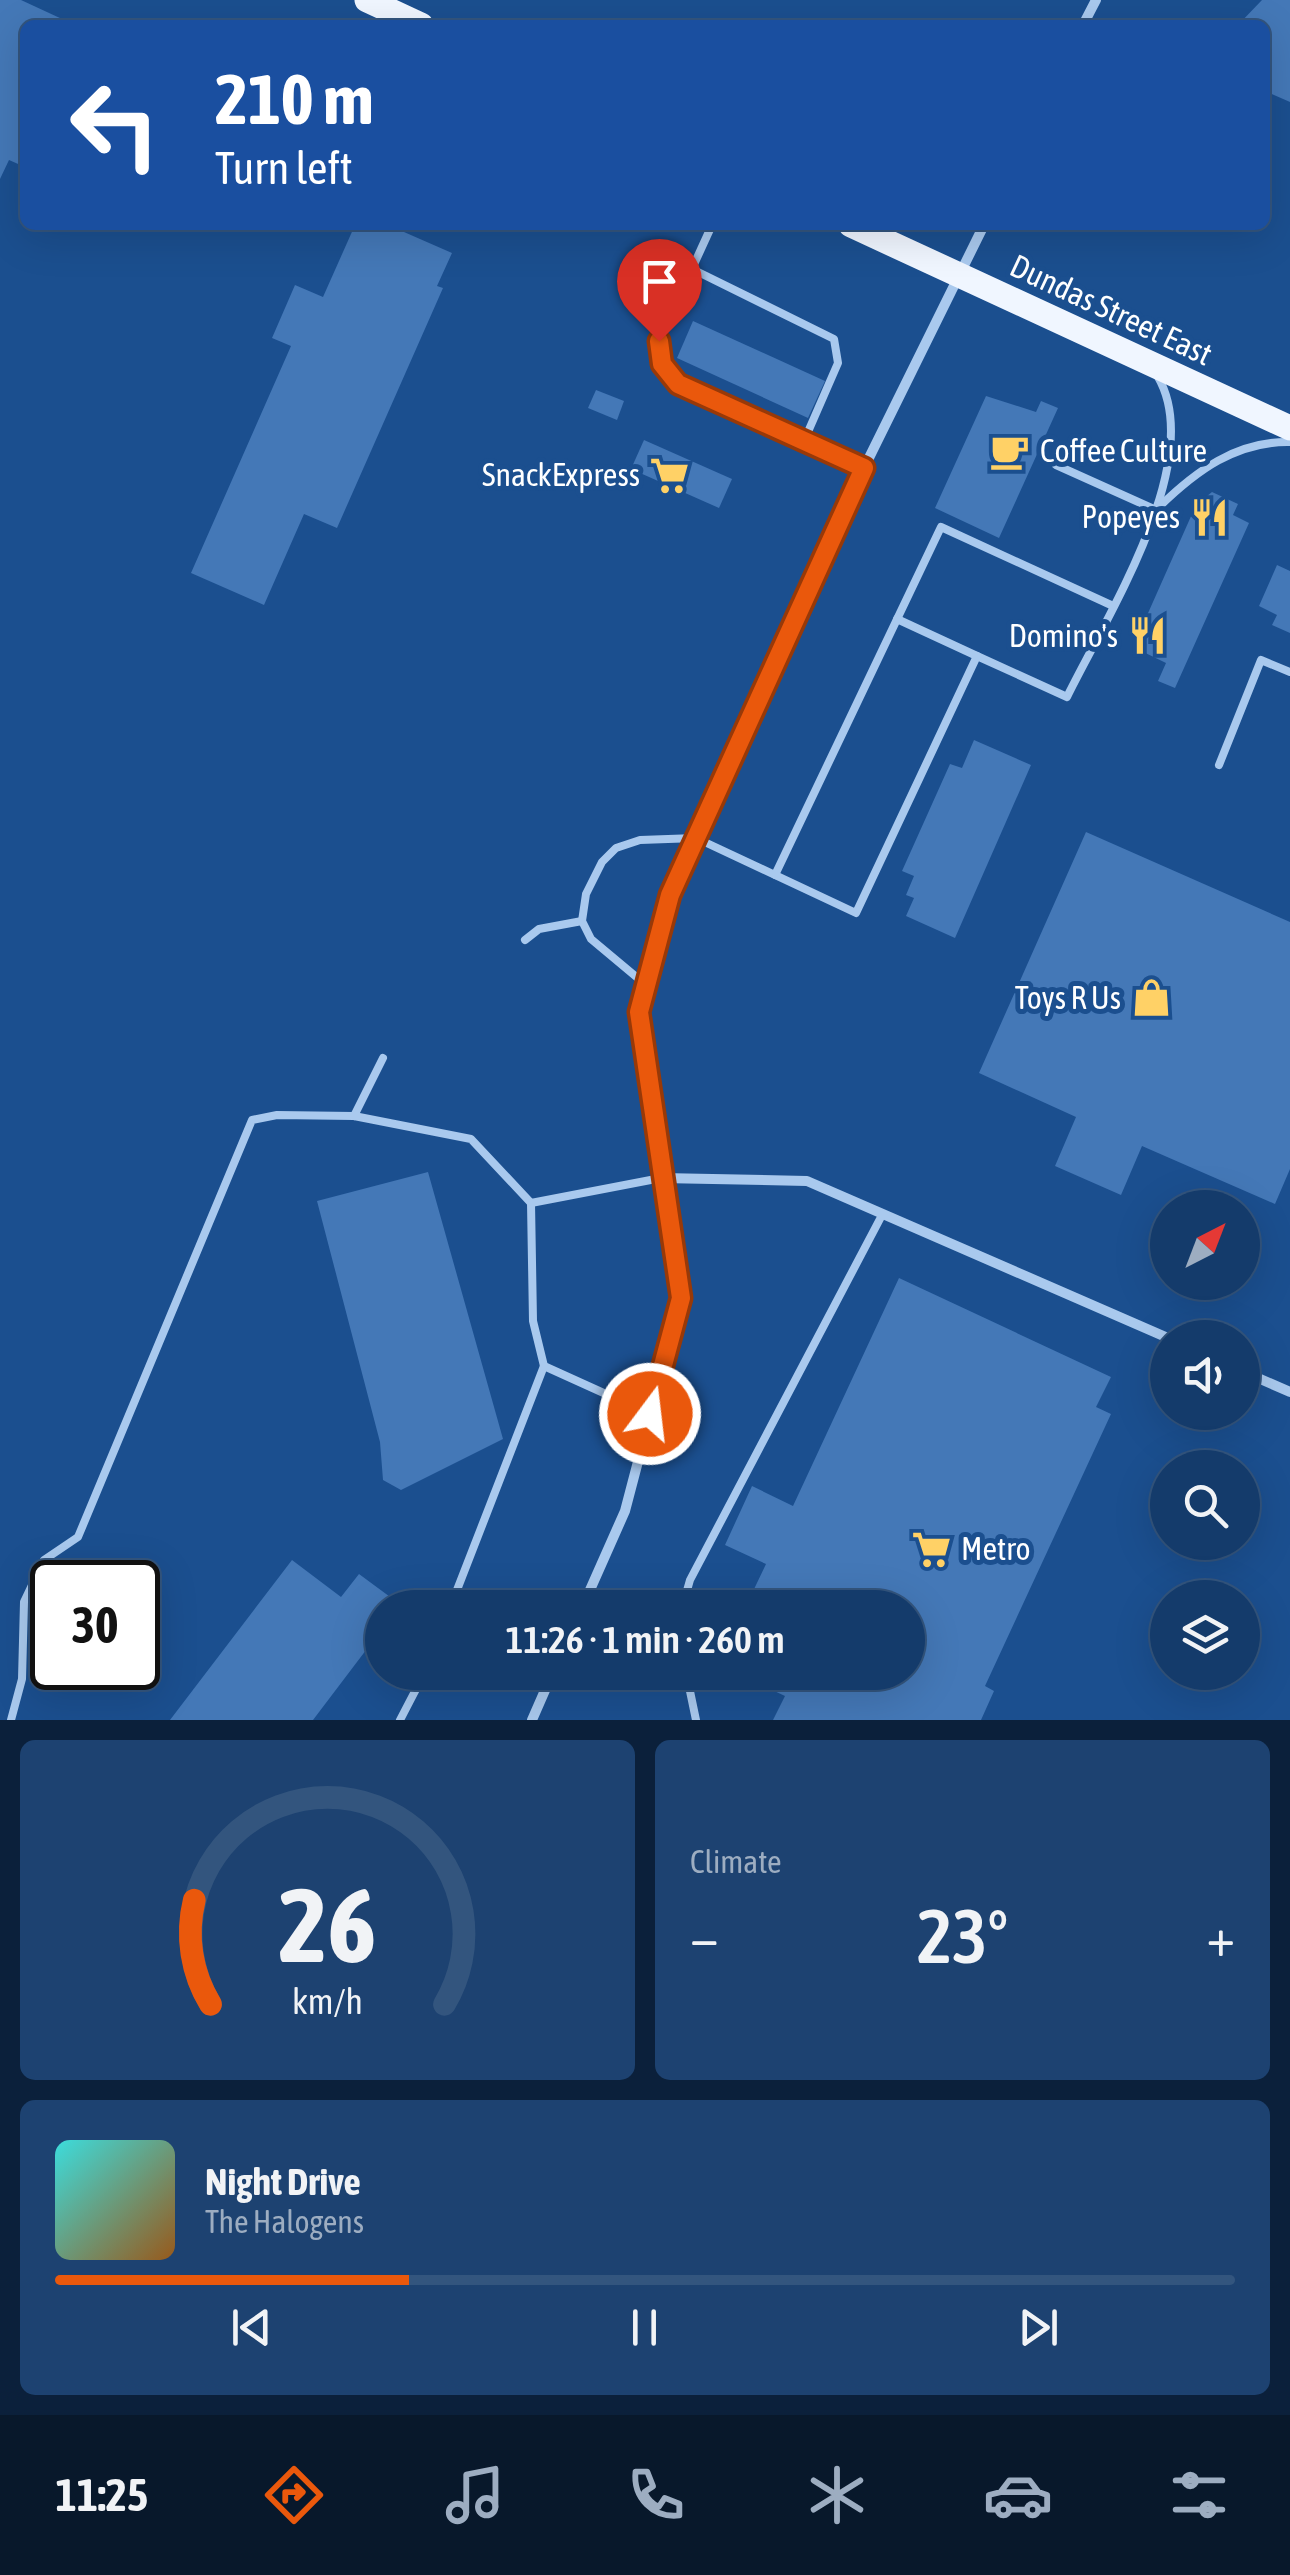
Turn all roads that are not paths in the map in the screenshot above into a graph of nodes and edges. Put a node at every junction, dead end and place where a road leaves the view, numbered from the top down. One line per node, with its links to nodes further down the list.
1 (367, 0): 2 (main road)
2 (411, 20)
3 (710, 230): 6 (lane)
4 (862, 230): 7 (main road, Dundas Street East)
5 (982, 230): 7 (street)
6 (692, 269): 10 (lane); 10 (lane)
7 (959, 276): 8 (main road, Dundas Street East); 13 (street)
8 (1145, 361): 9 (main road, Dundas Street East); 14 (lane)
9 (1290, 428)
10 (804, 441): 13 (lane)
11 (1290, 442): 14 (lane)
12 (1056, 465): 14 (lane)
13 (864, 468): 20 (street)
14 (1156, 510): 15 (lane)
15 (1111, 605): 16 (lane); 17 (lane)
16 (897, 619): 17 (lane); 21 (lane)
17 (978, 656): 21 (lane)
18 (1290, 672): 19 (lane)
19 (1219, 765)
20 (696, 838): 21 (lane); 22 (lane); 24 (street)
21 (775, 875)
22 (582, 920): 23 (lane); 24 (lane)
23 (525, 940)
24 (646, 986): 27 (street)
25 (383, 1058): 26 (lane)
26 (354, 1116): 28 (lane); 41 (lane)
27 (660, 1178): 28 (lane); 29 (street); 34 (street)
28 (531, 1203): 31 (lane)
29 (882, 1217): 30 (street); 37 (lane)
30 (1150, 1330)
31 (544, 1366): 34 (lane); 35 (lane)
32 (1260, 1379): 33 (street)
33 (1290, 1392)
34 (650, 1414): 36 (street)
35 (457, 1590)
36 (590, 1590)
37 (688, 1590)
38 (416, 1690): 42 (lane)
39 (545, 1690): 43 (street)
40 (690, 1690): 44 (lane)
41 (12, 1720)
42 (400, 1720)
43 (532, 1720)
44 (696, 1720)

